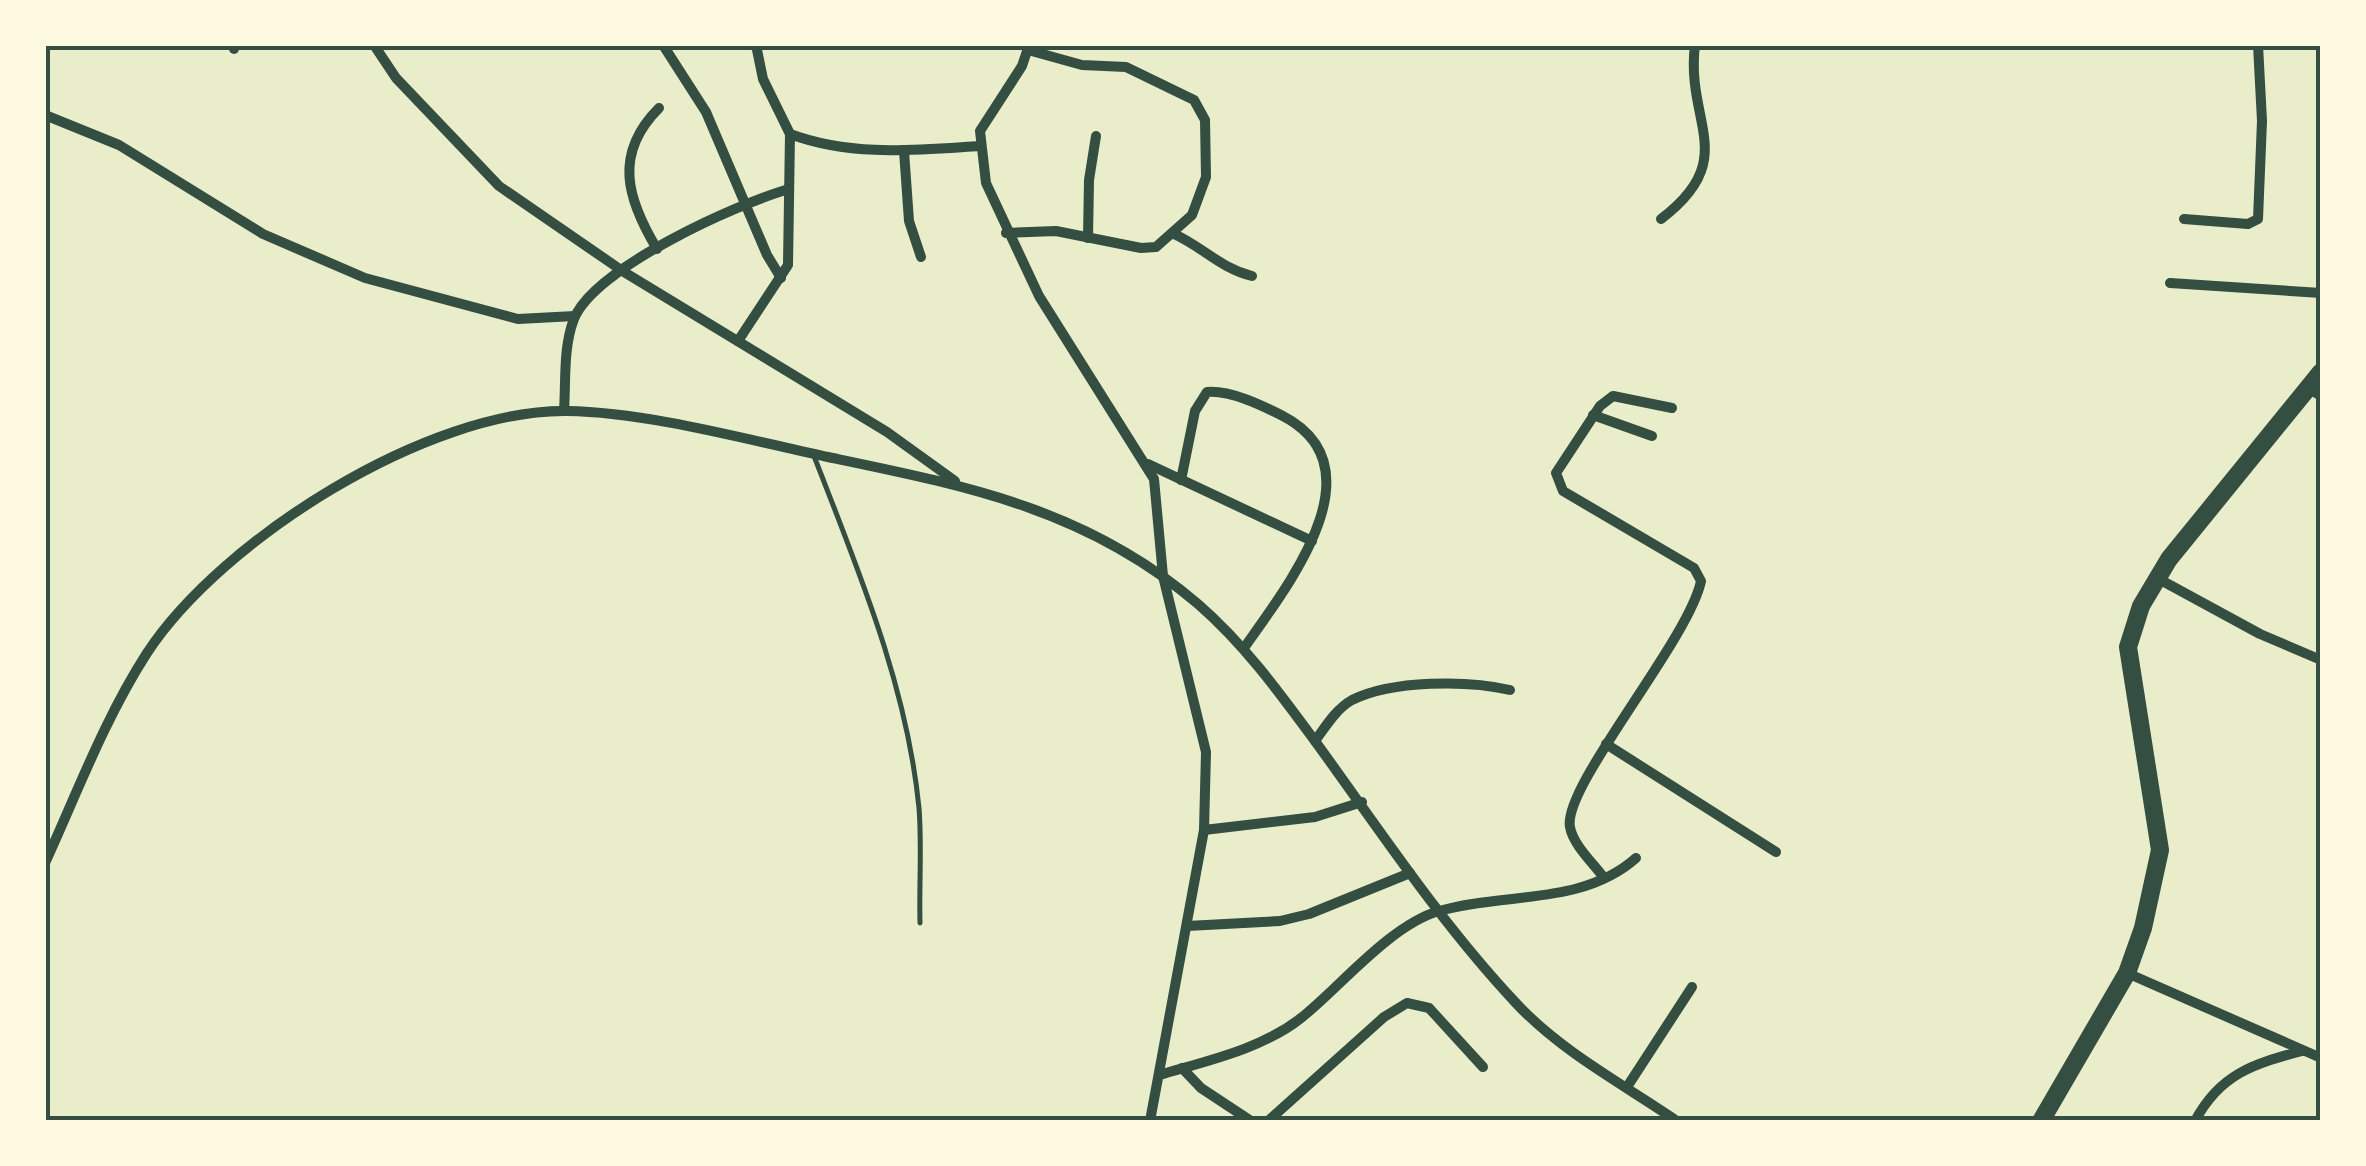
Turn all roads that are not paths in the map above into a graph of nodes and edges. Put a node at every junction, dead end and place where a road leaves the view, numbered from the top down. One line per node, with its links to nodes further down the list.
1 (374, 45): 22 (street)
2 (663, 45): 14 (street)
3 (756, 45): 9 (street)
4 (1695, 45): 15 (street)
5 (2258, 45): 16 (street)
6 (1029, 48): 11 (street); 18 (street)
7 (659, 108): 20 (street)
8 (45, 115): 27 (street)
9 (790, 134): 12 (street); 13 (street)
10 (1096, 136): 19 (street)
11 (980, 146): 12 (street); 17 (street)
12 (904, 151): 21 (street)
13 (790, 190): 14 (street); 24 (street)
14 (746, 201): 20 (street); 24 (street)
15 (1661, 219)
16 (2184, 220)
17 (1006, 233): 19 (street); 36 (street)
18 (1174, 234): 19 (street); 23 (street)
19 (1088, 238)
20 (657, 249): 22 (street)
21 (922, 258)
22 (624, 272): 27 (street); 28 (street)
23 (1252, 276)
24 (781, 278): 28 (street)
25 (2170, 283): 26 (street)
26 (2321, 294)
27 (575, 316): 32 (street)
28 (738, 341): 38 (street)
29 (2321, 372): 30 (main road)
30 (2315, 392): 41 (main road)
31 (1672, 408): 33 (street)
32 (564, 411): 35 (street); 51 (street)
33 (1593, 415): 34 (street); 46 (street)
34 (1652, 436)
35 (812, 453): 38 (street); 55 (lane)
36 (1147, 464): 37 (street); 40 (street)
37 (1181, 480): 39 (street); 39 (street)
38 (960, 484): 40 (street)
39 (1312, 541): 42 (street)
40 (1163, 576): 42 (street); 48 (street)
41 (2156, 577): 43 (street); 57 (main road)
42 (1244, 648): 45 (street)
43 (2321, 660)
44 (1510, 690): 45 (street)
45 (1315, 741): 47 (street)
46 (1606, 744): 49 (street); 53 (street)
47 (1362, 802): 48 (street); 52 (street)
48 (1204, 830): 56 (street)
49 (1776, 852)
50 (1636, 858): 53 (street)
51 (45, 863)
52 (1410, 872): 54 (street); 56 (street)
53 (1604, 878): 54 (street)
54 (1437, 911): 62 (street); 64 (street)
55 (920, 923)
56 (1186, 926): 63 (street)
57 (2127, 973): 59 (street); 69 (main road)
58 (1692, 988): 64 (street)
59 (2303, 1050): 60 (street); 70 (street)
60 (2321, 1058)
61 (1483, 1067): 67 (street)
62 (1182, 1068): 63 (street); 66 (street)
63 (1159, 1074): 65 (street)
64 (1627, 1087): 68 (street)
65 (1150, 1121)
66 (1251, 1121)
67 (1268, 1121)
68 (1677, 1121)
69 (2040, 1121)
70 (2195, 1121)

